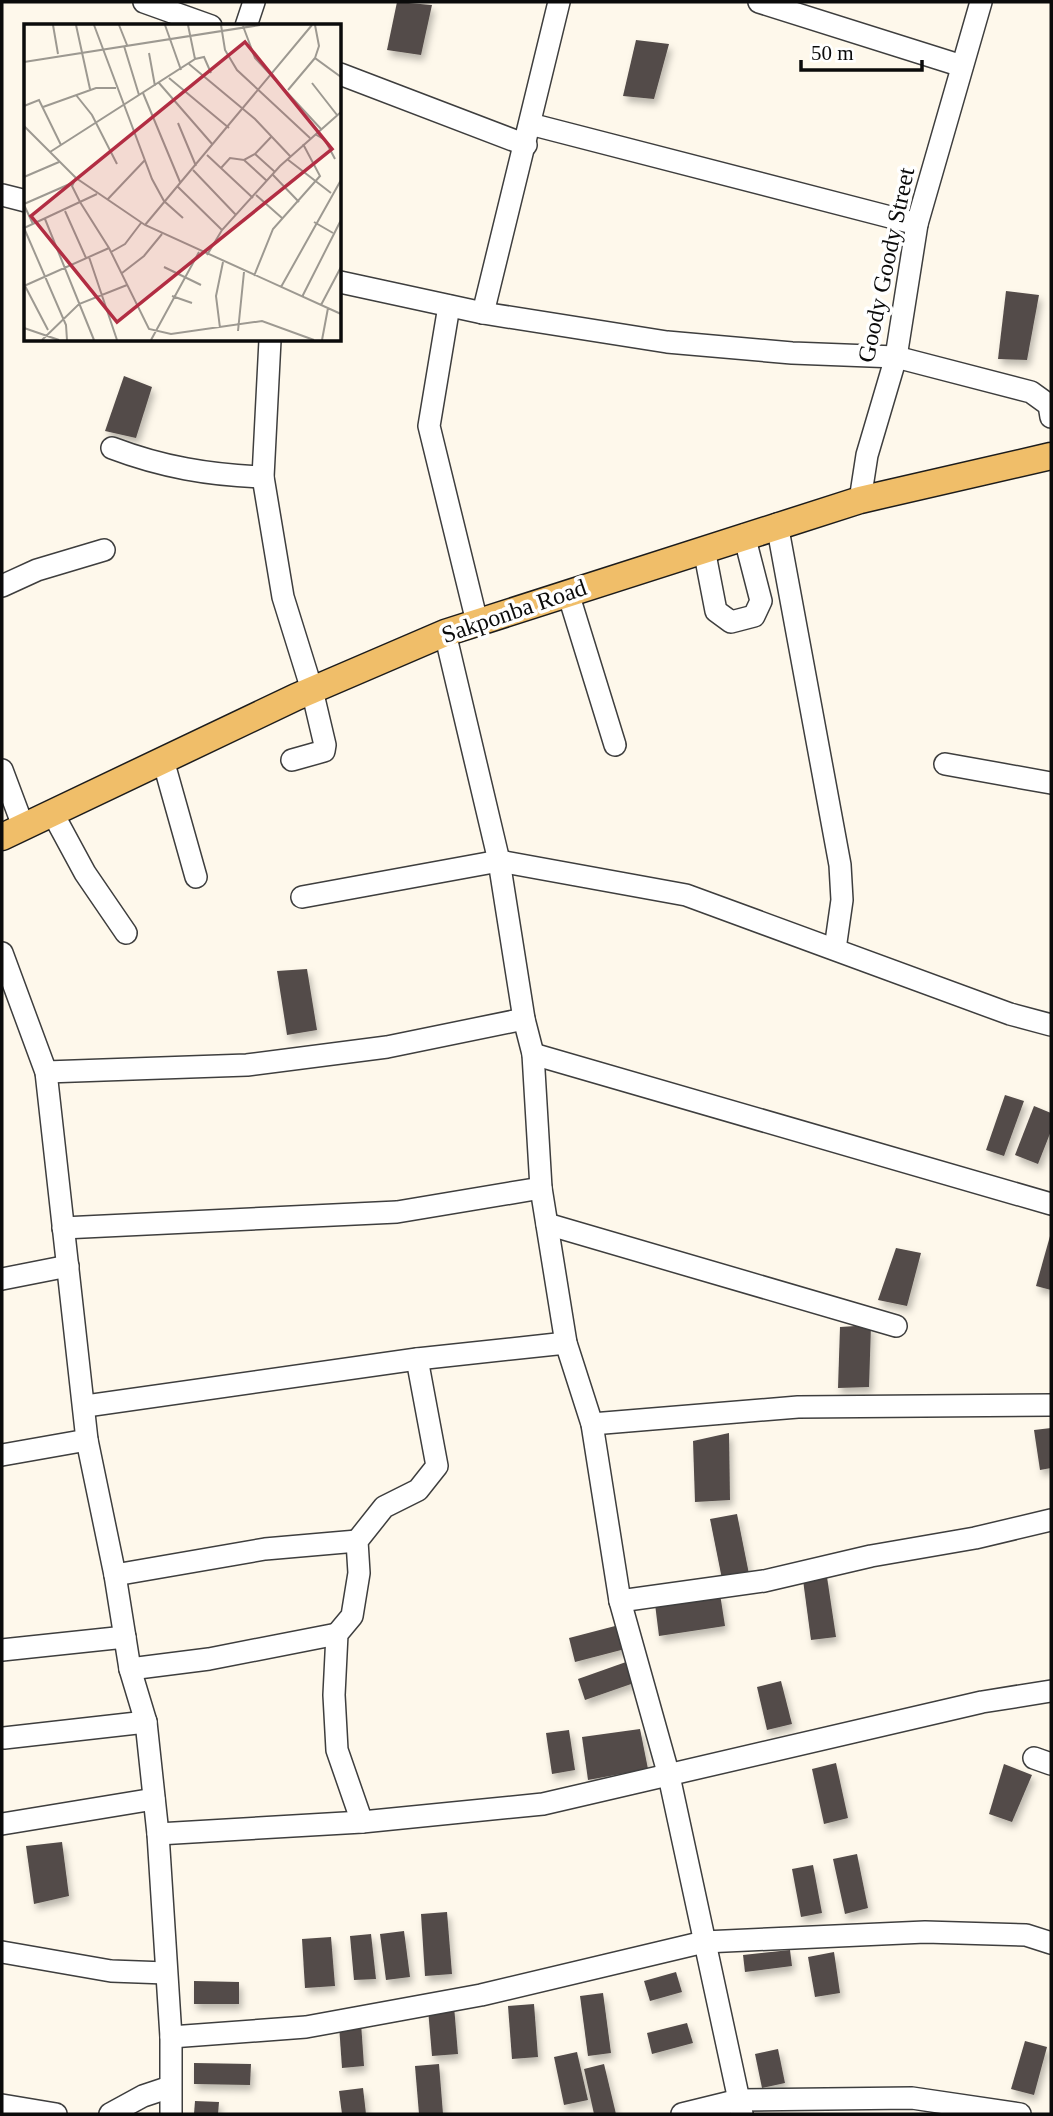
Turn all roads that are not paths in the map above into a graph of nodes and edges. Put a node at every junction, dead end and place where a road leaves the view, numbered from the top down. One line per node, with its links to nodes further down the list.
1 (144, 2): 6 (street)
2 (254, 2): 7 (street)
3 (559, 2): 10 (street)
4 (759, 2): 8 (street)
5 (981, 2): 8 (street, Goody Goody Street)
6 (205, 24)
7 (247, 24)
8 (962, 66): 14 (street, Goody Goody Street)
9 (341, 75): 11 (street)
10 (530, 124): 11 (street); 14 (street)
11 (526, 145): 17 (street)
12 (2, 195): 13 (street)
13 (24, 200)
14 (917, 224): 19 (street, Goody Goody Street)
15 (341, 282): 16 (street)
16 (449, 306): 17 (street); 31 (street)
17 (483, 313): 19 (street)
18 (270, 341): 23 (street)
19 (896, 357): 20 (street); 24 (street, Goody Goody Street)
20 (1050, 403)
21 (112, 448): 23 (street)
22 (1051, 456): 24 (main road, Sakponba Road)
23 (263, 477): 33 (street)
24 (860, 500): 25 (main road, Sakponba Road)
25 (777, 524): 26 (main road, Sakponba Road); 46 (street)
26 (744, 535): 27 (main road, Sakponba Road); 27 (street)
27 (704, 549): 30 (main road, Sakponba Road)
28 (104, 550): 29 (street)
29 (2, 586)
30 (568, 593): 31 (main road, Sakponba Road); 34 (street)
31 (478, 622): 32 (main road, Sakponba Road)
32 (445, 633): 33 (main road, Sakponba Road); 42 (street)
33 (312, 690): 35 (main road, Sakponba Road); 36 (street)
34 (615, 745)
35 (163, 760): 40 (main road, Sakponba Road); 43 (street)
36 (292, 760)
37 (945, 764): 39 (street)
38 (2, 770): 41 (street)
39 (1051, 783)
40 (52, 812): 41 (main road, Sakponba Road); 45 (street)
41 (13, 832)
42 (499, 862): 44 (street); 46 (street); 48 (street)
43 (196, 877)
44 (302, 897)
45 (126, 933)
46 (835, 949): 49 (street)
47 (2, 953): 51 (street)
48 (524, 1019): 50 (street); 51 (street)
49 (1051, 1025)
50 (533, 1054): 52 (street); 53 (street)
51 (46, 1072): 55 (street)
52 (541, 1188): 54 (street); 55 (street)
53 (1051, 1204)
54 (547, 1224): 58 (street); 59 (street)
55 (63, 1228): 56 (street)
56 (68, 1266): 57 (street); 62 (street)
57 (2, 1279)
58 (896, 1326)
59 (566, 1343): 60 (street); 63 (street)
60 (417, 1359): 62 (street); 67 (street)
61 (1051, 1405): 63 (street)
62 (86, 1406): 64 (street)
63 (592, 1424): 69 (street)
64 (87, 1440): 65 (street); 68 (street)
65 (2, 1455)
66 (1051, 1520): 69 (street)
67 (357, 1541): 68 (street); 70 (street)
68 (115, 1575): 71 (street)
69 (620, 1601): 77 (street)
70 (338, 1634): 73 (street); 79 (street)
71 (125, 1637): 72 (street); 73 (street)
72 (2, 1650)
73 (131, 1669): 75 (street)
74 (1051, 1691): 77 (street)
75 (146, 1722): 76 (street); 78 (street)
76 (4, 1738)
77 (669, 1776): 79 (street); 82 (street)
78 (153, 1800): 80 (street); 81 (street)
79 (362, 1822): 81 (street)
80 (2, 1824)
81 (158, 1834): 85 (street)
82 (704, 1942): 83 (street); 86 (street); 89 (street)
83 (1051, 1943)
84 (2, 1952): 85 (street)
85 (166, 1973): 86 (street)
86 (171, 2037): 87 (street)
87 (170, 2087): 91 (street); 92 (street)
88 (2, 2105): 90 (street)
89 (740, 2107): 93 (street); 94 (street)
90 (55, 2114)
91 (110, 2114)
92 (171, 2114)
93 (682, 2114)
94 (1020, 2114)

